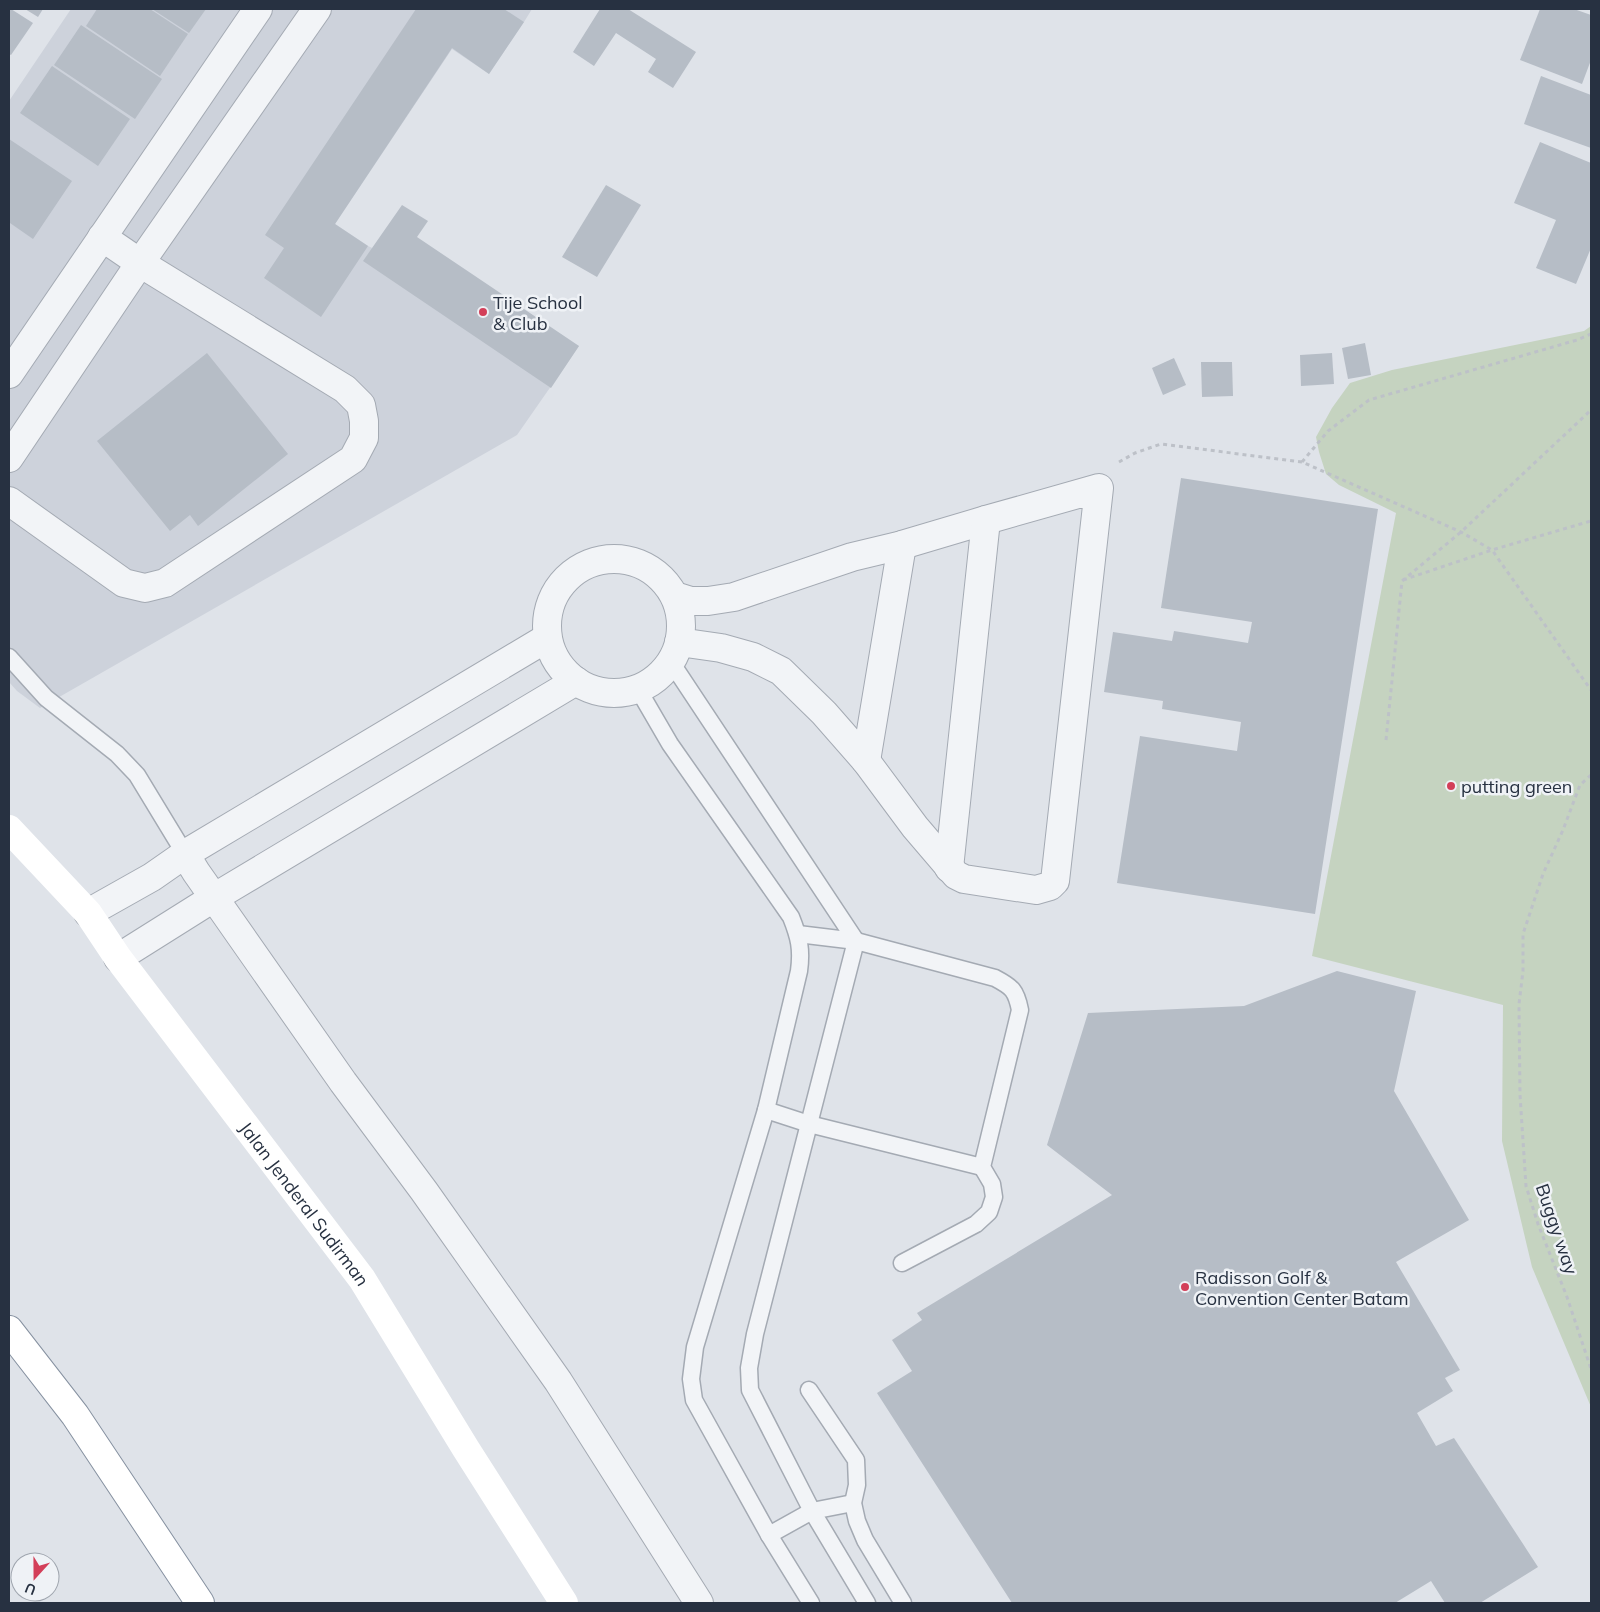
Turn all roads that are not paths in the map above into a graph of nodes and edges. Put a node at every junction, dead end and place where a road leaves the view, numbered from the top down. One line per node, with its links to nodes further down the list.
1 (258, 9): 3 (street)
2 (317, 9): 4 (street)
3 (102, 237): 4 (street); 5 (street)
4 (140, 263): 6 (street); 7 (street)
5 (9, 374)
6 (9, 458)
7 (9, 501)
8 (986, 520): 9 (street); 19 (street); 19 (street)
9 (902, 545): 10 (street); 16 (street)
10 (674, 596): 11 (street); 12 (street)
11 (547, 638): 14 (street); 18 (street)
12 (675, 652): 15 (street); 16 (street); 23 (lane)
13 (9, 657): 18 (lane)
14 (576, 681): 15 (street); 20 (street)
15 (638, 689): 22 (lane)
16 (866, 761): 19 (street)
17 (9, 829): 21 (main road, Jalan Jenderal Sudirman)
18 (186, 854): 20 (street); 21 (street)
19 (949, 868)
20 (214, 897): 24 (street); 36 (street)
21 (88, 913): 24 (main road, Jalan Jenderal Sudirman)
22 (798, 934): 23 (lane); 25 (lane)
23 (856, 941): 26 (lane); 27 (lane)
24 (118, 958): 35 (main road, Jalan Jenderal Sudirman)
25 (766, 1110): 26 (lane); 33 (lane)
26 (809, 1124): 27 (lane); 32 (lane)
27 (982, 1167): 28 (lane)
28 (902, 1263)
29 (9, 1330): 34 (main road)
30 (809, 1390): 31 (lane)
31 (853, 1502): 32 (lane); 39 (lane)
32 (812, 1512): 33 (lane); 38 (lane)
33 (769, 1535): 37 (lane)
34 (200, 1603)
35 (564, 1603)
36 (699, 1603)
37 (811, 1603)
38 (867, 1603)
39 (903, 1603)

